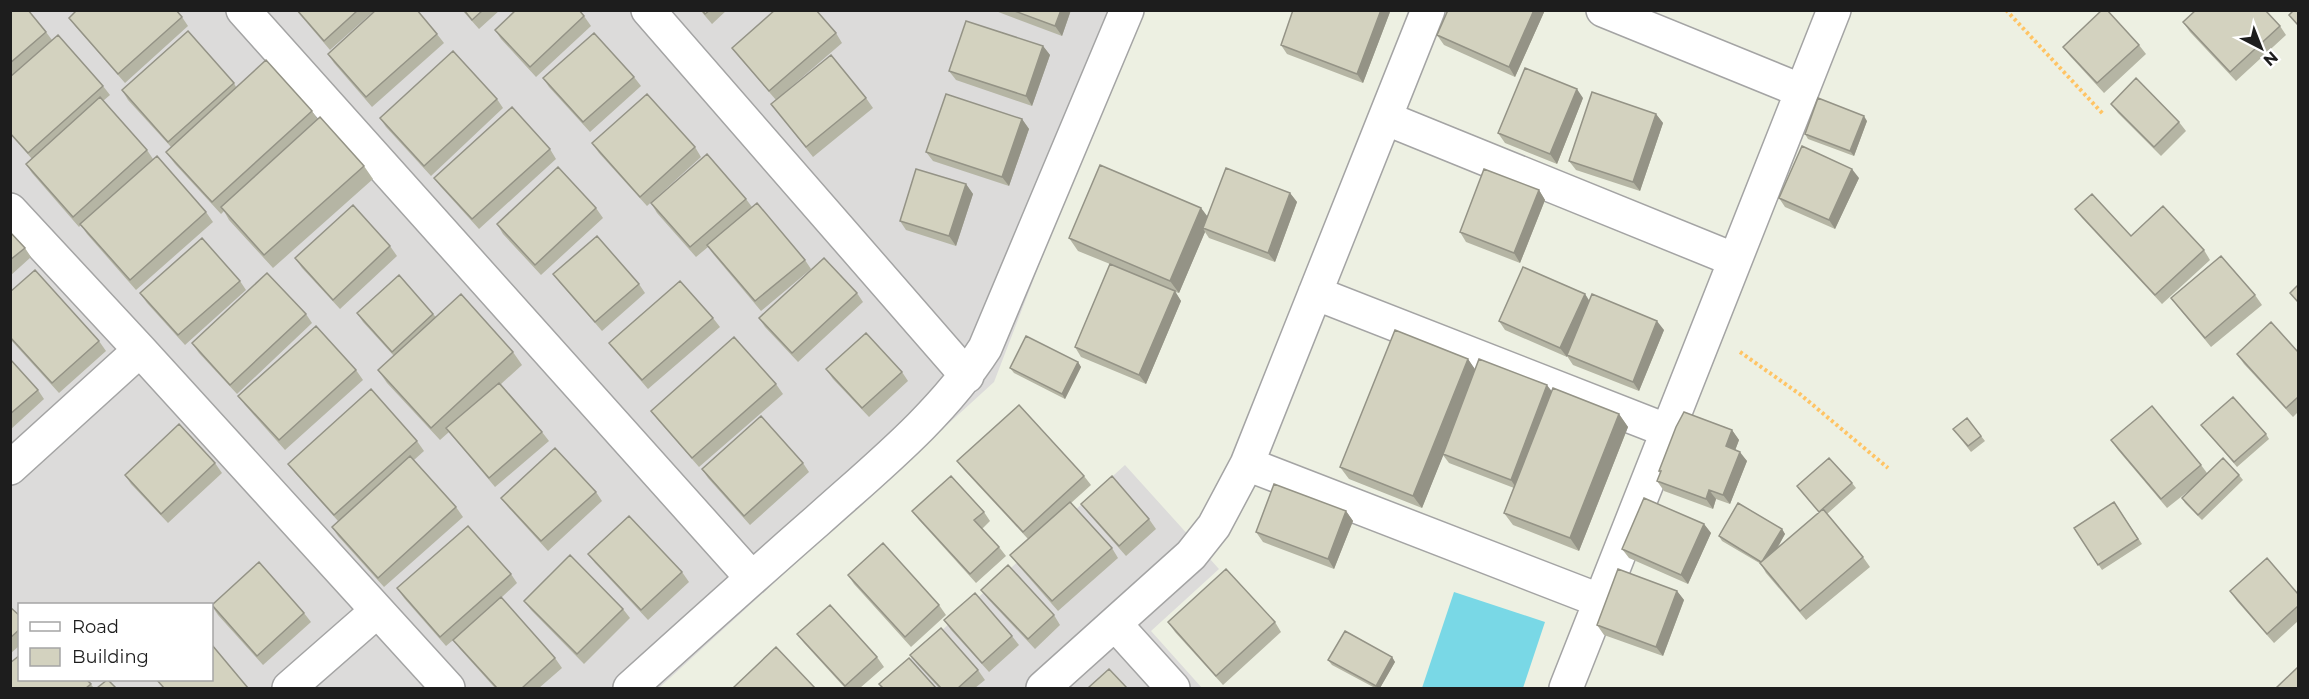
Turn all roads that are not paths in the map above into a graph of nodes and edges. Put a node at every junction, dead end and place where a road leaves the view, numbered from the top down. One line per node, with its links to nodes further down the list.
1 (243, 10): 17 (street)
2 (648, 10): 13 (street)
3 (1126, 10): 13 (street)
4 (1428, 10): 8 (street)
5 (1603, 10): 7 (street)
6 (1834, 10): 7 (street)
7 (1803, 91): 10 (street)
8 (1385, 118): 10 (street); 11 (street)
9 (10, 210): 12 (street)
10 (1736, 260): 14 (street)
11 (1315, 293): 14 (street); 15 (street)
12 (140, 350): 16 (street); 19 (street)
13 (967, 376): 17 (street)
14 (1668, 431): 18 (street)
15 (1247, 464): 18 (street); 20 (street)
16 (10, 468)
17 (752, 578): 23 (street)
18 (1601, 601): 26 (street)
19 (377, 611): 21 (street); 22 (street)
20 (1115, 624): 24 (street); 25 (street)
21 (289, 688)
22 (447, 688)
23 (630, 688)
24 (1043, 688)
25 (1173, 688)
26 (1566, 688)

